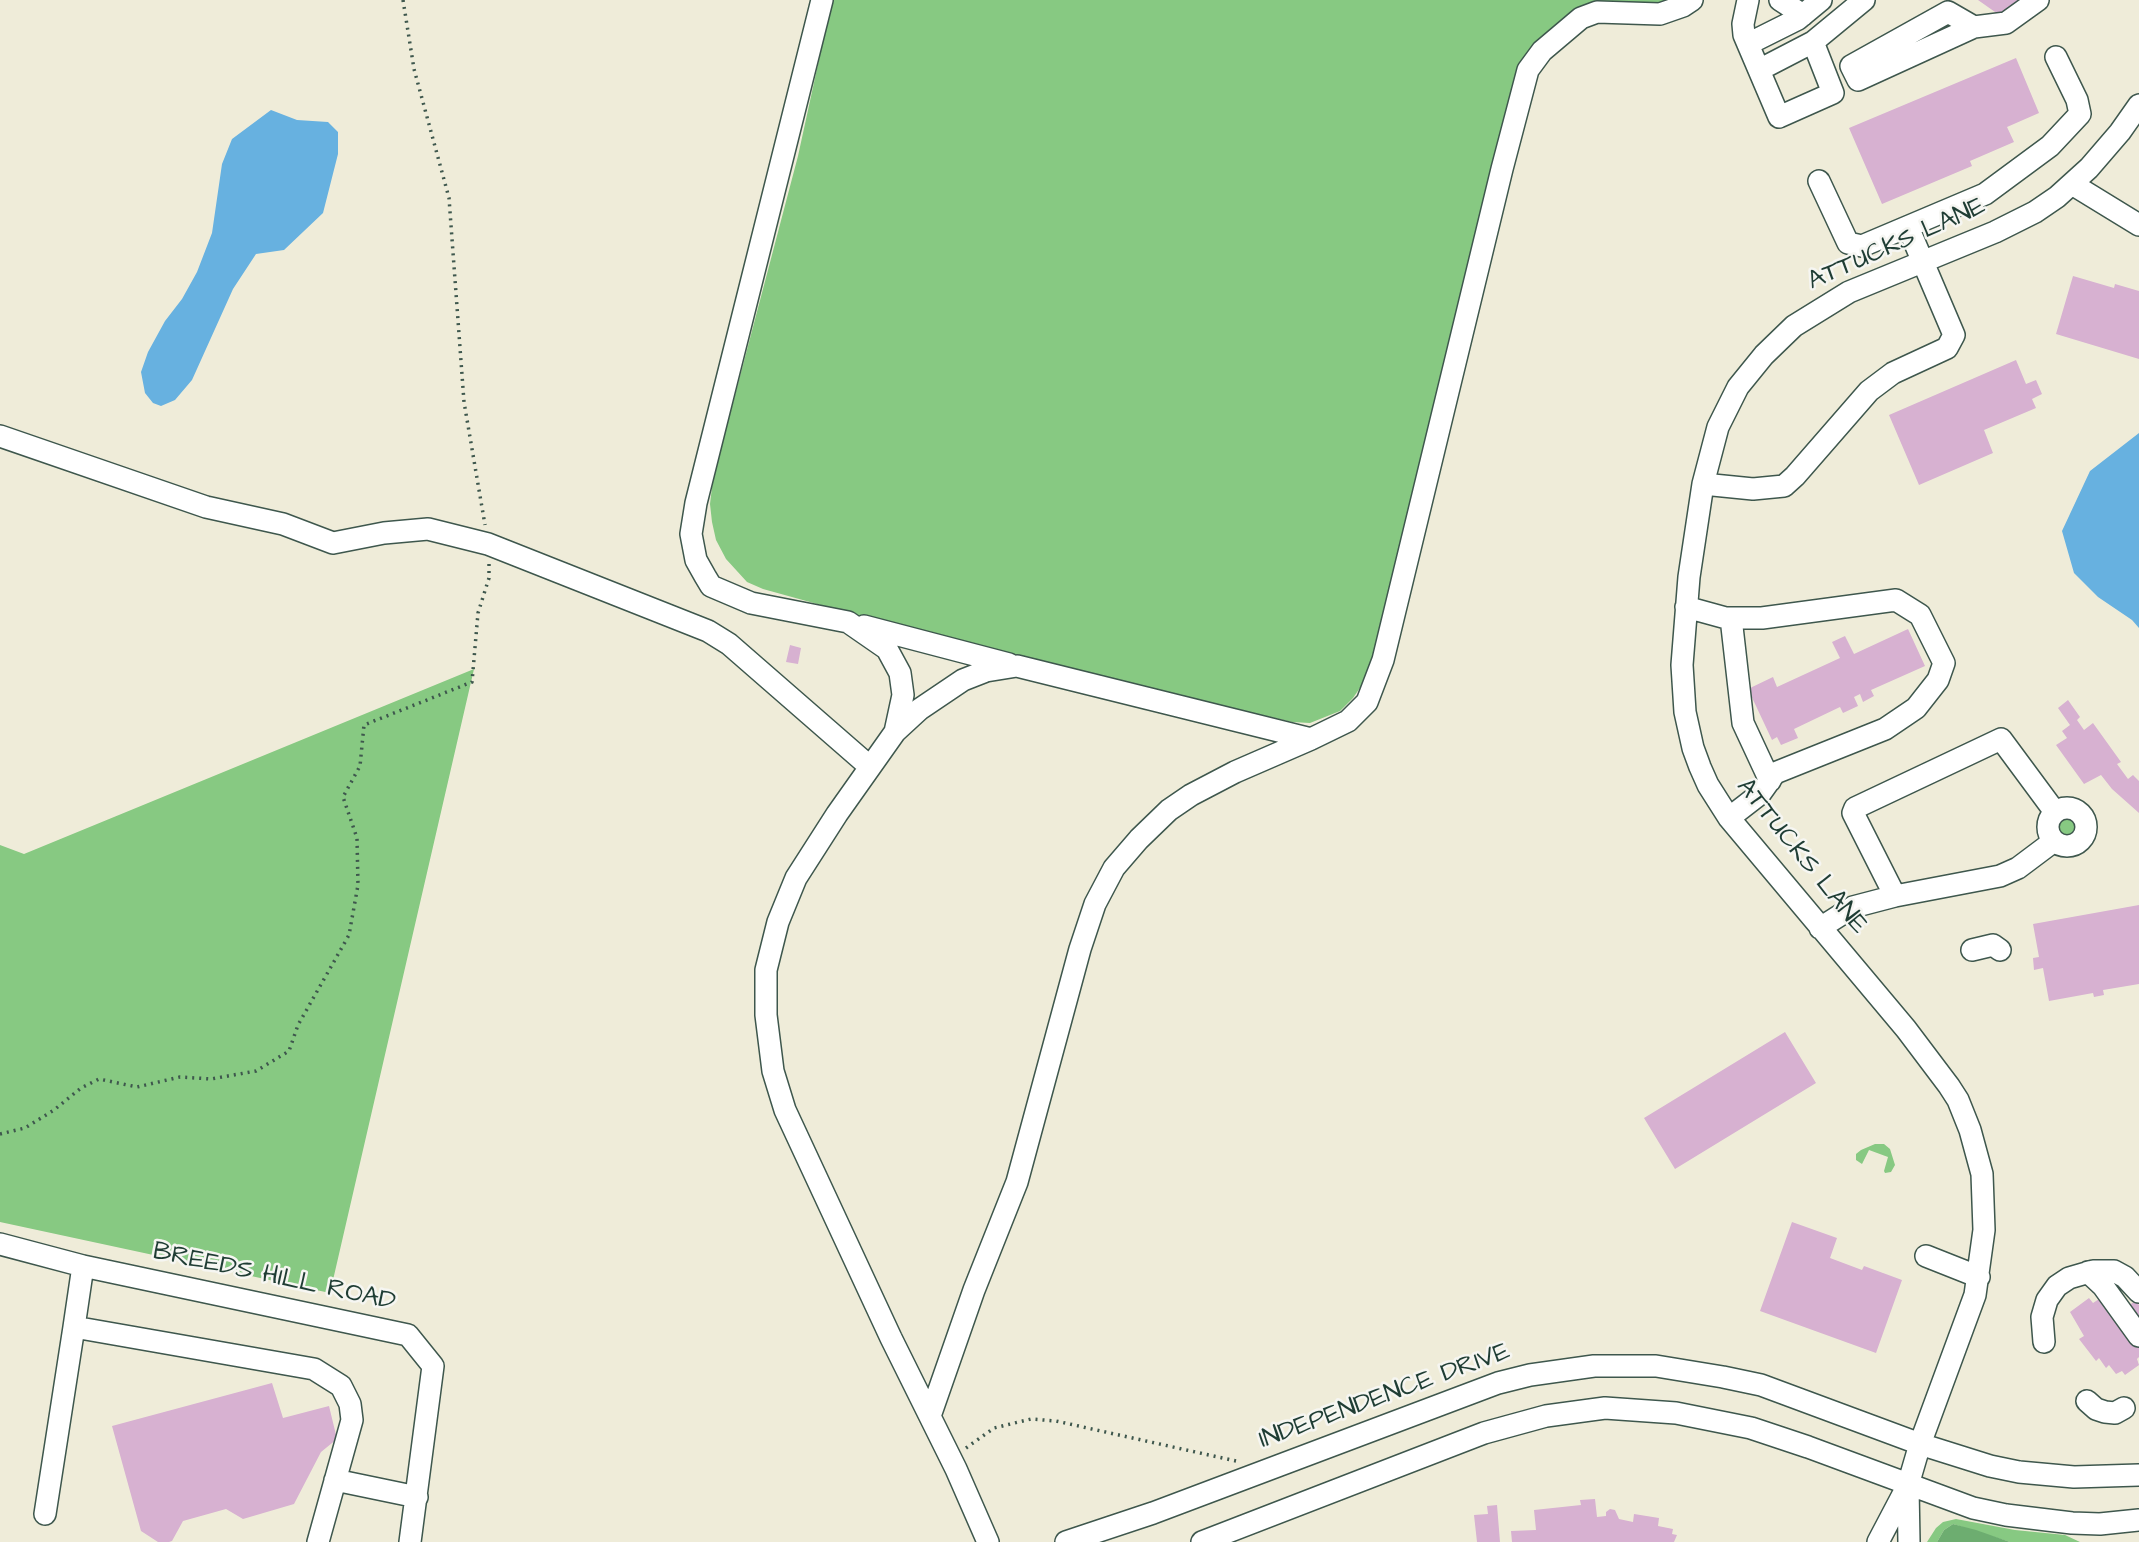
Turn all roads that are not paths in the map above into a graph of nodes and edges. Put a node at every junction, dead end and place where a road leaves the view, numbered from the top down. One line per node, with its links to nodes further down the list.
1 (821, 0): 25 (street)
2 (1692, 0): 28 (street)
3 (1748, 0): 12 (street)
4 (1780, 0): 8 (street)
5 (1821, 0): 8 (street); 9 (street)
6 (1864, 0): 9 (street)
7 (2038, 0): 10 (street)
8 (1803, 15): 12 (street)
9 (1844, 16): 11 (street)
10 (1974, 27): 10 (street)
11 (1813, 42): 14 (street); 14 (street)
12 (1748, 44): 14 (street)
13 (2056, 57): 19 (street)
14 (1759, 70)
15 (2139, 105): 17 (street, ATTUCKS LANE)
16 (1819, 181): 19 (street)
17 (2072, 184): 18 (street); 20 (street, ATTUCKS LANE)
18 (2139, 225)
19 (1908, 227): 20 (street)
20 (1923, 261): 22 (street, ATTUCKS LANE); 22 (street)
21 (0, 436): 29 (street)
22 (1703, 484): 23 (street, ATTUCKS LANE)
23 (1686, 607): 24 (street); 32 (street, ATTUCKS LANE)
24 (1731, 618): 30 (street); 30 (street)
25 (848, 622): 26 (street); 27 (street)
26 (1017, 666): 27 (street); 28 (street)
27 (895, 732): 29 (street)
28 (1311, 738): 51 (street)
29 (869, 766): 51 (street)
30 (1770, 781): 32 (street)
31 (2055, 812): 33 (street); 33 (street); 34 (street)
32 (1729, 818): 35 (street, ATTUCKS LANE)
33 (2054, 841): 34 (street)
34 (1895, 896): 35 (street)
35 (1820, 928): 42 (street, ATTUCKS LANE)
36 (1972, 950): 37 (street)
37 (2000, 950)
38 (0, 1244): 40 (street, BREEDS HILL ROAD)
39 (1926, 1256): 42 (street)
40 (83, 1266): 46 (street); 56 (street, BREEDS HILL ROAD)
41 (2096, 1271): 43 (street); 44 (street); 45 (street); 47 (street); 48 (street)
42 (1979, 1277): 52 (street, ATTUCKS LANE)
43 (2139, 1292)
44 (2139, 1303)
45 (2139, 1321)
46 (74, 1327): 54 (street); 57 (street)
47 (2139, 1336)
48 (2044, 1342)
49 (2087, 1401): 50 (street)
50 (2124, 1408)
51 (930, 1416): 62 (street)
52 (1920, 1444): 53 (street, INDEPENDENCE DRIVE); 55 (street, ATTUCKS LANE); 63 (street, INDEPENDENCE DRIVE)
53 (2139, 1475)
54 (335, 1480): 56 (street); 60 (street)
55 (1908, 1485): 59 (street); 64 (street); 65 (street, ATTUCKS LANE); 66 (street, ATTUCKS LANE)
56 (416, 1497): 61 (street, BREEDS HILL ROAD)
57 (45, 1514)
58 (2139, 1520): 59 (street)
59 (2101, 1533)
60 (318, 1542)
61 (410, 1542)
62 (988, 1542)
63 (1066, 1542)
64 (1202, 1542)
65 (1878, 1542)
66 (1909, 1542)

